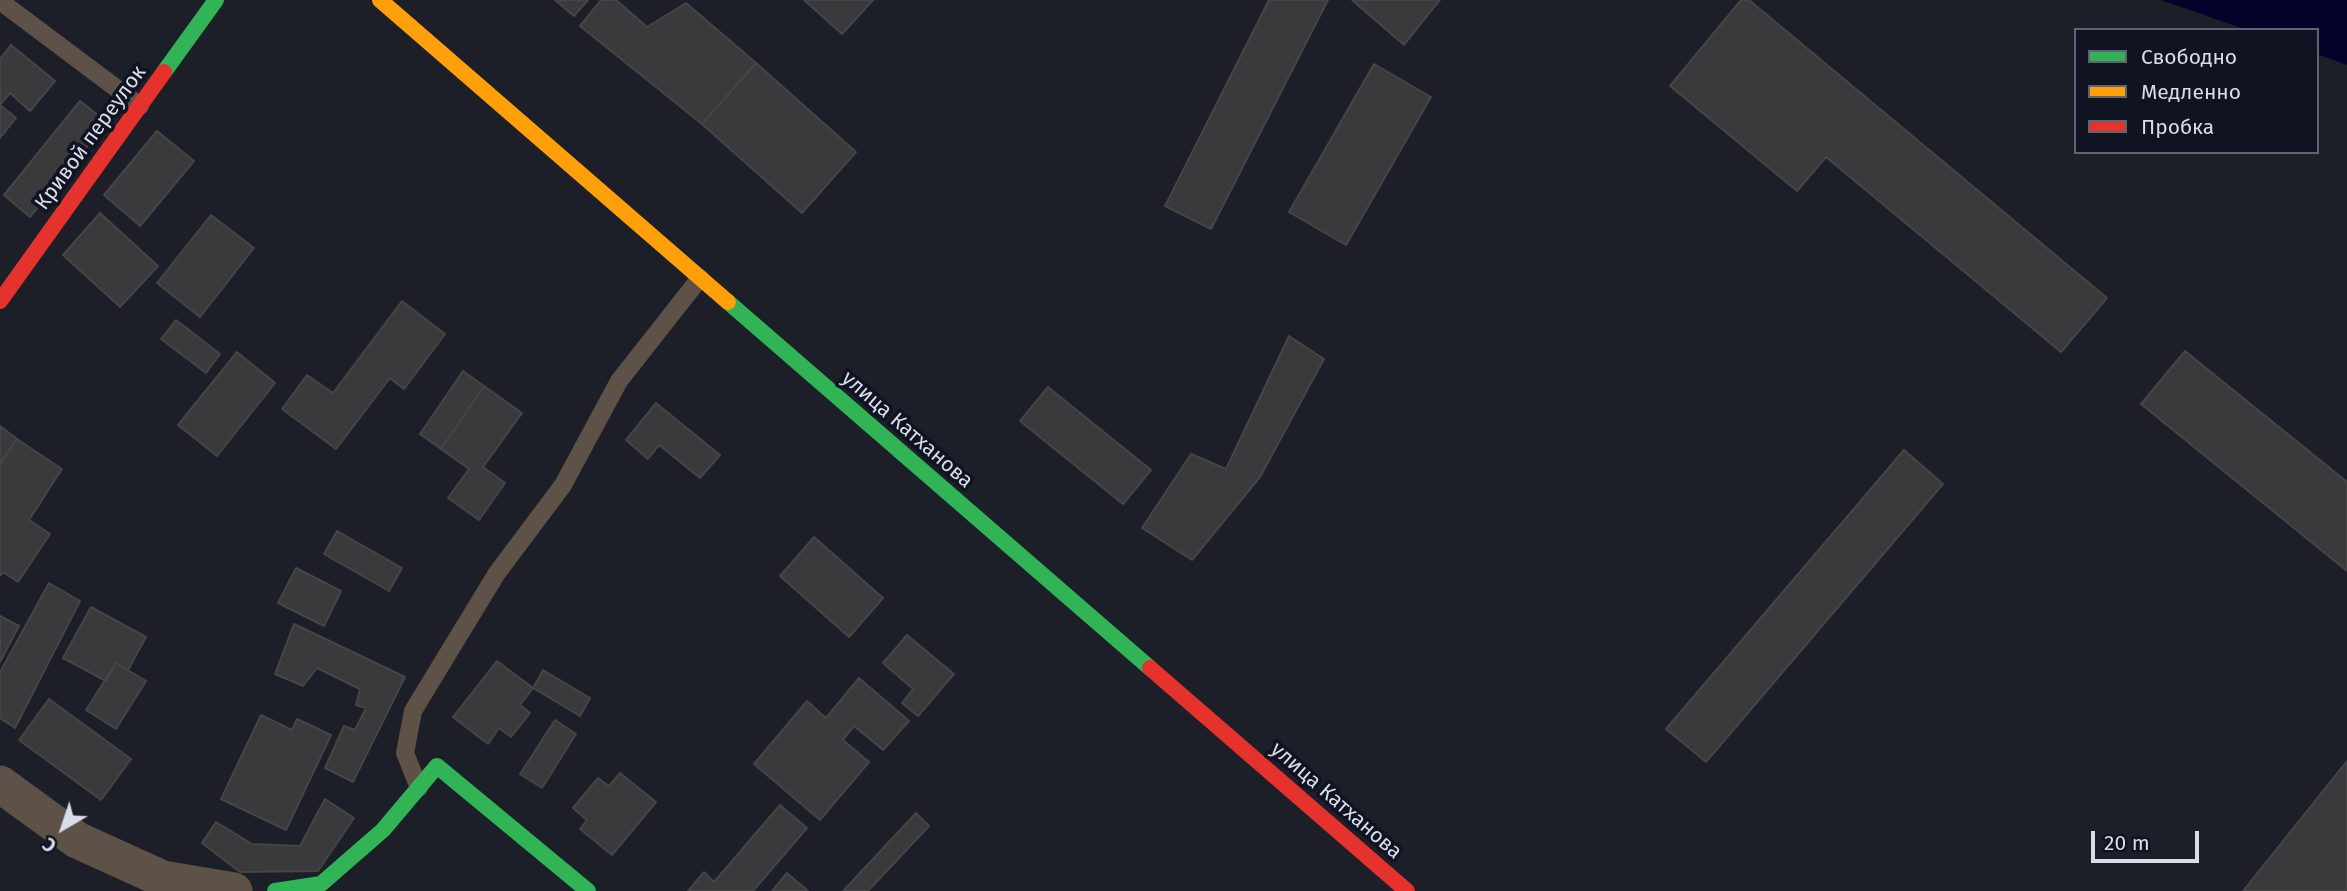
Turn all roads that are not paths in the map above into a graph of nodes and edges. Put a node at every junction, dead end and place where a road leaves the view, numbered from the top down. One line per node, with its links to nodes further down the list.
1 (216, 0): 4 (street, Кривой переулок)
2 (380, 0): 5 (street, улица Катханова)
3 (0, 1): 4 (lane)
4 (140, 106): 6 (street, Кривой переулок)
5 (700, 278): 8 (lane); 12 (street, улица Катханова)
6 (0, 301)
7 (0, 784): 9 (street)
8 (419, 788): 10 (street); 11 (street)
9 (234, 891)
10 (275, 891)
11 (588, 891)
12 (1407, 891)

